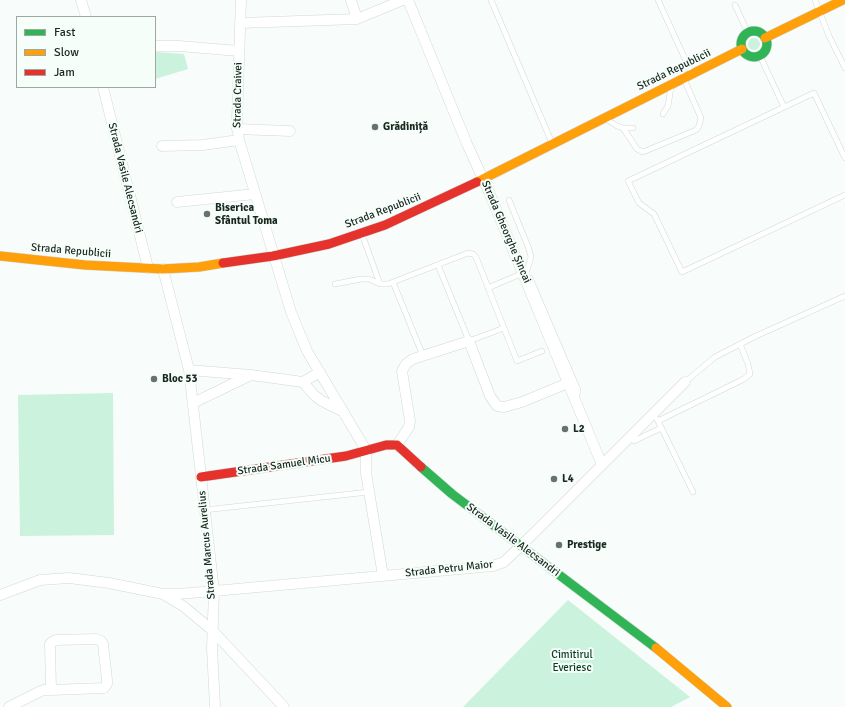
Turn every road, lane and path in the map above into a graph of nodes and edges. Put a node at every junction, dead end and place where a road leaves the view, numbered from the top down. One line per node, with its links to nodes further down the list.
1 (81, 0): 12 (street)
2 (241, 0): 14 (street, Strada Craivei)
3 (351, 0): 13 (street)
4 (403, 0): 13 (street)
5 (408, 0): 36 (street, Strada Gheorghe Șincai)
6 (491, 0): 33 (lane)
7 (658, 0): 22 (lane)
8 (815, 0): 11 (lane)
9 (843, 0): 11 (main road)
10 (735, 5): 15 (lane)
11 (819, 12): 16 (main road); 21 (lane)
12 (86, 16)
13 (357, 19): 14 (street)
14 (240, 23): 19 (street, Strada Craivei)
15 (748, 32): 16 (main road); 18 (main road)
16 (766, 38): 20 (main road)
17 (156, 46): 19 (street)
18 (742, 49): 20 (main road); 22 (main road, Strada Republicii)
19 (239, 51): 30 (street, Strada Craivei)
20 (760, 56): 25 (lane)
21 (845, 68)
22 (688, 77): 23 (main road, Strada Republicii); 28 (lane)
23 (672, 85): 26 (lane); 27 (main road, Strada Republicii)
24 (103, 88): 45 (street, Strada Vasile Alecsandri)
25 (784, 107): 35 (lane); 38 (lane)
26 (663, 114)
27 (604, 118): 28 (lane); 33 (main road, Strada Republicii)
28 (624, 128): 29 (lane)
29 (633, 128)
30 (237, 129): 31 (street); 32 (street, Strada Craivei)
31 (290, 131)
32 (239, 140): 34 (street); 37 (street, Strada Craivei)
33 (552, 144): 36 (main road, Strada Republicii)
34 (162, 146)
35 (845, 158)
36 (484, 179): 41 (main road, Strada Republicii); 47 (street, Strada Gheorghe Șincai)
37 (255, 194): 40 (street); 43 (street, Strada Craivei)
38 (845, 195)
39 (509, 200): 47 (lane)
40 (177, 202)
41 (362, 233): 43 (main road, Strada Republicii); 50 (lane)
42 (0, 256): 45 (main road, Strada Republicii)
43 (273, 256): 46 (main road, Strada Republicii); 59 (street)
44 (438, 265): 48 (lane); 51 (lane); 54 (lane)
45 (148, 268): 46 (main road, Strada Republicii)
46 (163, 269): 58 (street)
47 (525, 274): 51 (lane); 63 (street, Strada Gheorghe Șincai); 64 (lane)
48 (393, 282): 50 (lane); 57 (lane)
49 (335, 284): 50 (lane)
50 (380, 284)
51 (488, 288): 53 (lane)
52 (845, 296): 55 (lane)
53 (504, 328): 54 (lane); 56 (lane)
54 (468, 341): 57 (street); 63 (street)
55 (740, 344): 62 (lane); 67 (lane)
56 (542, 351)
57 (423, 356): 70 (street)
58 (189, 370): 60 (street); 65 (street)
59 (320, 372): 61 (street); 66 (street)
60 (250, 375): 61 (street); 65 (street)
61 (303, 382): 66 (street)
62 (685, 382): 67 (street, Strada Petru Maior)
63 (568, 383): 64 (street, Strada Gheorghe Șincai)
64 (575, 401): 72 (street, Strada Gheorghe Șincai)
65 (193, 403): 73 (street, Strada Marcus Aurelius)
66 (344, 412): 71 (street)
67 (656, 417): 68 (lane); 72 (street, Strada Petru Maior)
68 (661, 428): 69 (lane); 75 (lane)
69 (634, 441)
70 (397, 446): 71 (main road); 77 (main road, Strada Vasile Alecsandri)
71 (366, 450): 73 (main road, Strada Samuel Micu); 74 (street)
72 (602, 465): 77 (street, Strada Petru Maior)
73 (201, 477): 76 (street, Strada Marcus Aurelius)
74 (369, 492): 76 (lane); 78 (street)
75 (693, 492)
76 (204, 510): 79 (street, Strada Marcus Aurelius)
77 (521, 546): 78 (street, Strada Petru Maior); 87 (main road, Strada Vasile Alecsandri)
78 (383, 576): 79 (street, Strada Petru Maior)
79 (214, 592): 80 (street, Strada Petru Maior); 82 (street, Strada Marcus Aurelius)
80 (163, 594): 81 (street); 82 (street)
81 (0, 595)
82 (212, 630): 85 (street, Strada Marcus Aurelius); 86 (street)
83 (51, 690): 83 (street); 84 (street)
84 (9, 707)
85 (215, 707)
86 (284, 707)
87 (728, 707)

